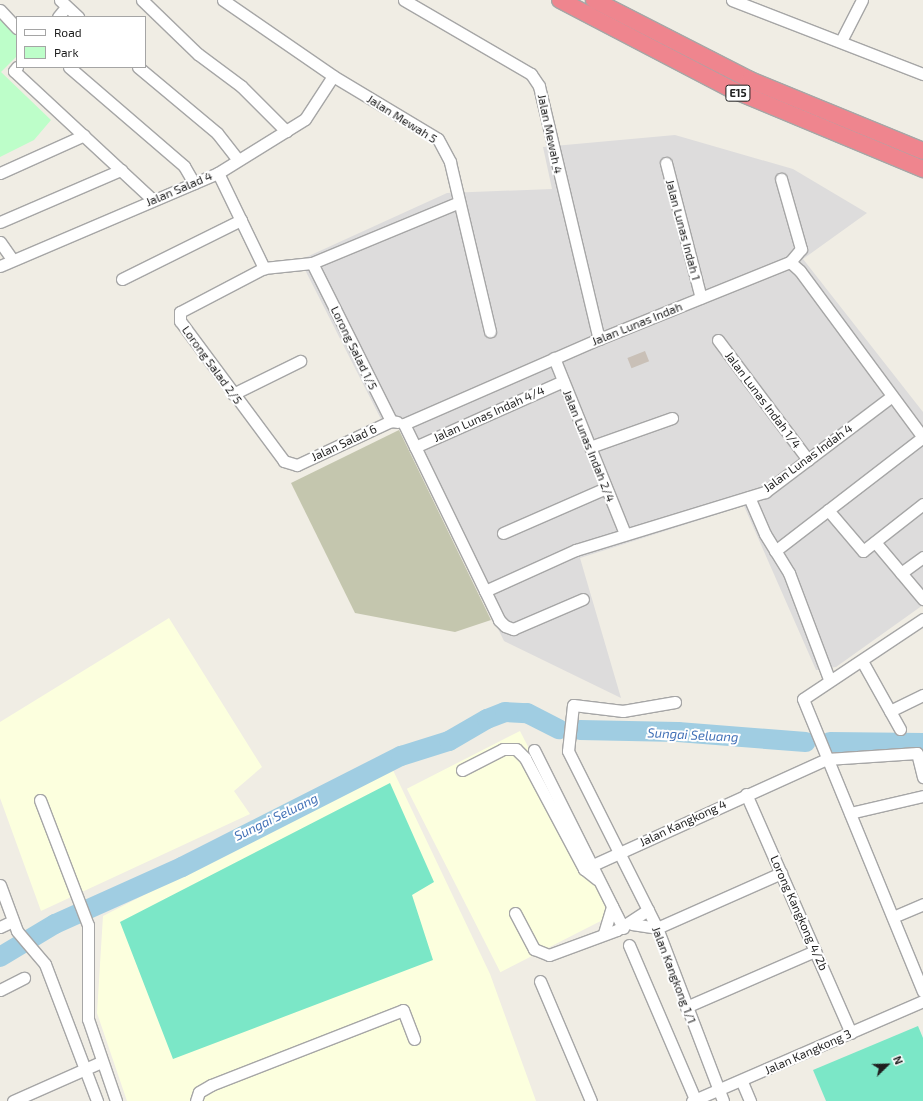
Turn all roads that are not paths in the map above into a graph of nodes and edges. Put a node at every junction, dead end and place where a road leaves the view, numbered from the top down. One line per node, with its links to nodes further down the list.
1 (142, 0): 19 (street)
2 (223, 0): 18 (street, Jalan Mewah 5)
3 (404, 0): 43 (street, Jalan Mewah 4)
4 (560, 0): 24 (highway, E15)
5 (594, 0): 21 (highway, E15)
6 (732, 0): 13 (street)
7 (862, 0): 13 (street)
8 (63, 3): 10 (street); 11 (street)
9 (0, 10): 12 (street)
10 (58, 16)
11 (77, 16)
12 (16, 27)
13 (841, 41): 17 (street)
14 (70, 68): 29 (street)
15 (139, 68): 22 (street)
16 (16, 69): 20 (street)
17 (923, 74)
18 (333, 76): 19 (street, Jalan Salad 4); 31 (street, Jalan Mewah 5)
19 (286, 131): 22 (street, Jalan Salad 4)
20 (84, 136): 25 (street); 26 (street)
21 (923, 151)
22 (237, 159): 27 (street, Jalan Salad 4)
23 (666, 163): 41 (street, Jalan Lunas Indah 1)
24 (923, 169)
25 (121, 170): 30 (street); 33 (street)
26 (0, 173)
27 (218, 173): 29 (street, Jalan Salad 4); 32 (street)
28 (781, 179): 36 (street)
29 (194, 183): 30 (street, Jalan Salad 4)
30 (153, 200): 35 (street, Jalan Salad 4)
31 (459, 202): 37 (street, Lorong Salad 2/5); 42 (street, Jalan Mewah 5)
32 (241, 220): 39 (street); 40 (street)
33 (0, 222)
34 (0, 242): 35 (street)
35 (12, 259): 38 (street, Jalan Salad 4)
36 (790, 262): 41 (street, Jalan Lunas Indah); 49 (street)
37 (312, 263): 39 (street, Lorong Salad 2/5); 51 (street, Lorong Salad 1/5)
38 (0, 266)
39 (264, 268): 48 (street, Lorong Salad 2/5)
40 (122, 279)
41 (701, 298): 43 (street, Jalan Lunas Indah)
42 (490, 331)
43 (599, 339): 45 (street, Jalan Lunas Indah)
44 (718, 340): 56 (street, Jalan Lunas Indah 1/4)
45 (554, 358): 47 (street, Jalan Lunas Indah 2/4); 52 (street, Jalan Lunas Indah)
46 (300, 361): 48 (street)
47 (563, 382): 54 (street, Jalan Lunas Indah 2/4); 55 (street, Jalan Lunas Indah 4/4)
48 (233, 394): 57 (street, Lorong Salad 2/5)
49 (892, 396): 53 (street); 56 (street, Jalan Lunas Indah 4)
50 (672, 418): 54 (street)
51 (390, 421): 52 (street); 57 (street, Jalan Salad 6)
52 (404, 424): 55 (street)
53 (923, 437): 61 (street)
54 (590, 447): 58 (street, Jalan Lunas Indah 2/4)
55 (415, 448): 68 (street)
56 (808, 460): 59 (street, Jalan Lunas Indah 4)
57 (297, 465)
58 (606, 488): 62 (street); 63 (street, Jalan Lunas Indah 2/4)
59 (749, 497): 63 (street, Jalan Lunas Indah 4); 65 (street)
60 (923, 504): 64 (street)
61 (828, 510): 64 (street); 65 (street)
62 (503, 533)
63 (625, 534): 68 (street, Jalan Lunas Indah 4)
64 (875, 542): 67 (street)
65 (775, 551): 73 (street)
66 (923, 557): 67 (street)
67 (901, 573): 70 (street)
68 (485, 591): 69 (street)
69 (583, 599)
70 (923, 599)
71 (922, 624): 72 (street)
72 (862, 661): 73 (street); 76 (street)
73 (830, 680): 79 (street)
74 (923, 695): 76 (street)
75 (675, 702): 86 (street, Jalan Kangkong 1/1)
76 (890, 711): 77 (street)
77 (900, 729)
78 (534, 750): 87 (street)
79 (826, 754): 81 (street, Jalan Kangkong 4); 82 (street, Jalan Kangkong 4); 85 (street)
80 (462, 770): 87 (street)
81 (923, 778)
82 (746, 794): 86 (street, Jalan Kangkong 4); 88 (street, Lorong Kangkong 4/2b)
83 (923, 796): 85 (street)
84 (40, 800): 110 (street)
85 (850, 813): 94 (street)
86 (620, 852): 87 (street, Jalan Kangkong 4); 92 (street, Jalan Kangkong 1/1)
87 (589, 867): 91 (street)
88 (781, 873): 98 (street); 101 (street, Lorong Kangkong 4/2b)
89 (0, 885): 95 (street)
90 (923, 904): 94 (street)
91 (612, 906): 96 (street); 99 (street)
92 (648, 910): 96 (street); 98 (street, Jalan Kangkong 1/1)
93 (515, 913): 99 (street)
94 (893, 917): 105 (street)
95 (15, 926): 97 (street); 111 (street)
96 (627, 926): 98 (street); 99 (street)
97 (0, 927)
98 (657, 928): 107 (street, Jalan Kangkong 1/1)
99 (604, 934)
100 (630, 945): 119 (street)
101 (815, 951): 107 (street); 108 (street, Lorong Kangkong 4/2b)
102 (24, 978): 104 (street)
103 (540, 981): 118 (street)
104 (0, 990)
105 (923, 991)
106 (923, 1001): 108 (street, Jalan Kangkong 3)
107 (686, 1007): 113 (street, Jalan Kangkong 1/1)
108 (851, 1033): 112 (street, Jalan Kangkong 3)
109 (414, 1039): 117 (street)
110 (101, 1062): 111 (street); 116 (street)
111 (85, 1069): 114 (street); 115 (street)
112 (742, 1082): 113 (street, Jalan Kangkong 3); 120 (street)
113 (720, 1096): 119 (street, Jalan Kangkong 3)
114 (13, 1101)
115 (97, 1101)
116 (116, 1101)
117 (196, 1101)
118 (591, 1101)
119 (694, 1101)
120 (750, 1101)

